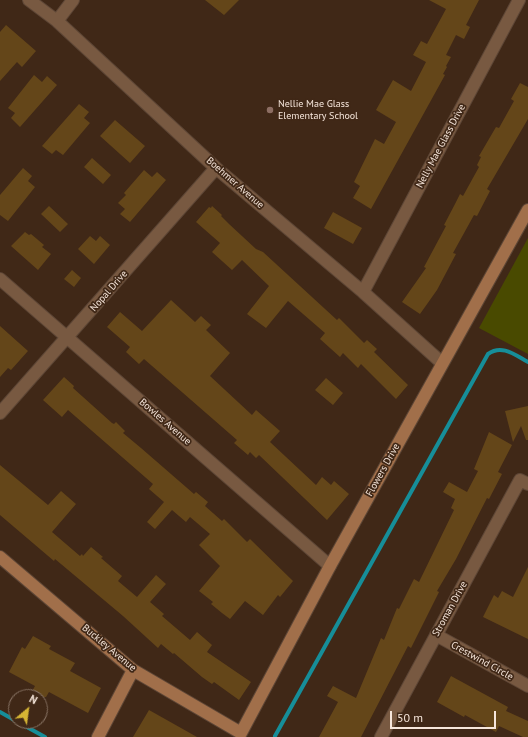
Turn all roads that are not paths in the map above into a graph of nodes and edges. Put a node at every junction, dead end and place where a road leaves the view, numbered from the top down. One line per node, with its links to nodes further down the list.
1 (29, 0): 4 (street, Boehmer Avenue)
2 (73, 0): 4 (street)
3 (519, 0): 8 (street, Nelly Mae Glass Drive)
4 (57, 21): 5 (street, Boehmer Avenue)
5 (216, 168): 8 (street, Boehmer Avenue); 9 (street, Nopal Drive)
6 (528, 210): 10 (street, Flowers Drive)
7 (0, 279): 9 (street, Bowles Avenue)
8 (363, 292): 10 (street, Boehmer Avenue)
9 (68, 338): 11 (street, Nopal Drive); 14 (street, Bowles Avenue)
10 (442, 363): 14 (street, Flowers Drive)
11 (0, 413)
12 (524, 482): 15 (street, Stroman Drive)
13 (0, 557): 16 (street, Buckley Avenue)
14 (330, 566): 18 (street, Flowers Drive)
15 (436, 635): 17 (street, Crestwind Circle); 20 (street, Stroman Drive)
16 (133, 670): 18 (street, Buckley Avenue); 19 (street)
17 (528, 686)
18 (245, 735)
19 (98, 737)
20 (381, 737)

